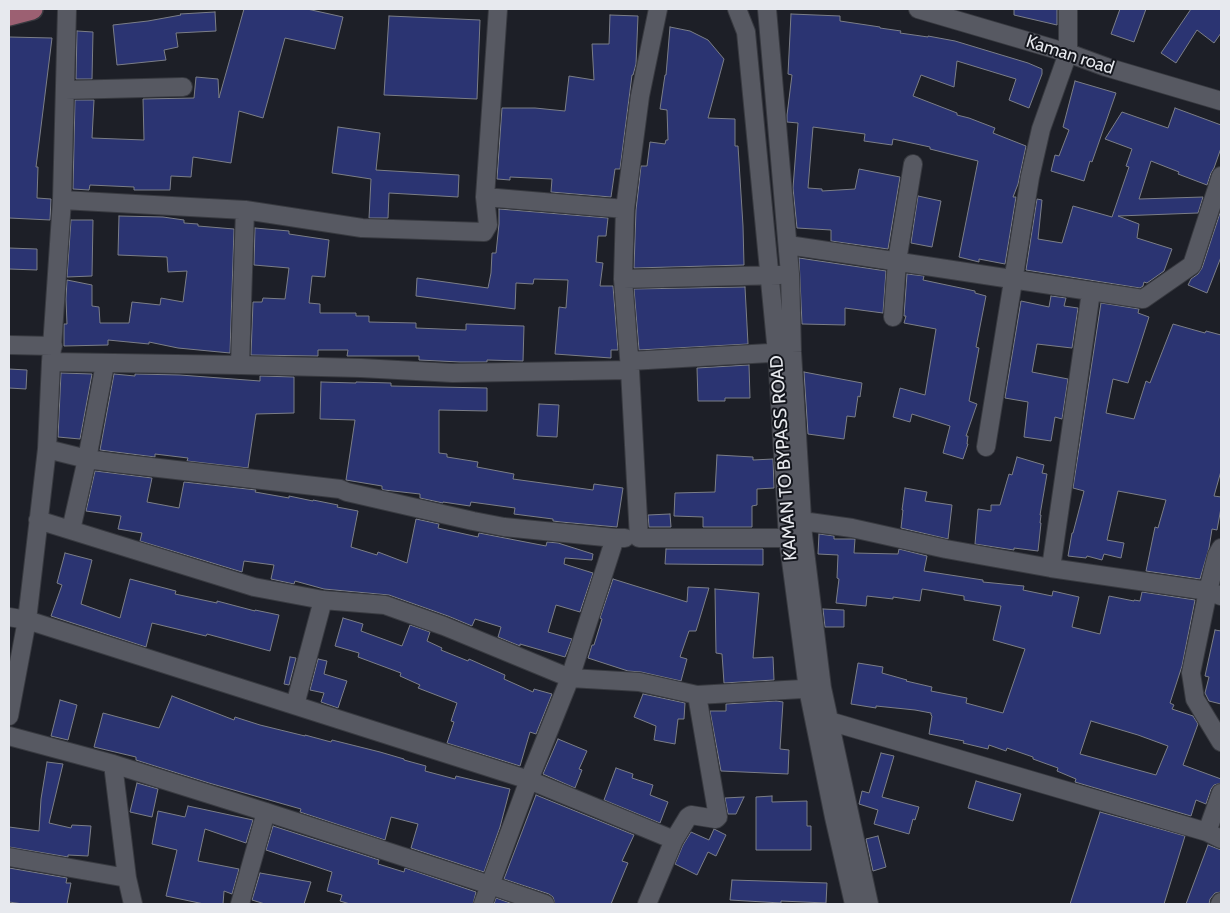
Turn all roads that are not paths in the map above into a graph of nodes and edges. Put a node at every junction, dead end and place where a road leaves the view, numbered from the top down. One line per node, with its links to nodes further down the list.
1 (32, 9): 9 (main road)
2 (67, 9): 12 (street)
3 (498, 9): 16 (street)
4 (658, 9): 18 (street)
5 (736, 9): 23 (street, KAMAN TO BYPASS ROAD)
6 (767, 9): 20 (street, KAMAN TO BYPASS ROAD)
7 (918, 9): 10 (street, Kaman road)
8 (1068, 9): 10 (street)
9 (9, 15)
10 (1068, 53): 13 (street, Kaman road); 25 (street)
11 (183, 87): 12 (street)
12 (65, 90): 17 (street)
13 (1221, 102)
14 (913, 164): 21 (street)
15 (1221, 176): 26 (street)
16 (485, 197): 18 (street); 19 (street)
17 (62, 200): 19 (street); 30 (street)
18 (625, 209): 24 (street)
19 (244, 210): 32 (street)
20 (788, 245): 21 (street); 22 (street, KAMAN TO BYPASS ROAD)
21 (897, 261): 25 (street); 27 (street)
22 (790, 274): 23 (street); 29 (street, KAMAN TO BYPASS ROAD)
23 (769, 275): 24 (street); 29 (street, KAMAN TO BYPASS ROAD)
24 (623, 279): 33 (street)
25 (1014, 279): 26 (street); 34 (street)
26 (1091, 292): 44 (street)
27 (893, 317)
28 (9, 345): 30 (street)
29 (784, 352): 33 (street); 38 (street, KAMAN TO BYPASS ROAD); 42 (street, KAMAN TO BYPASS ROAD)
30 (52, 354): 31 (street); 35 (street)
31 (105, 364): 32 (street); 36 (street)
32 (240, 365): 33 (street)
33 (630, 365): 41 (street)
34 (986, 446)
35 (47, 449): 36 (street); 37 (street)
36 (88, 458): 39 (street); 40 (street)
37 (38, 520): 39 (street); 48 (street)
38 (802, 521): 44 (street); 50 (street, KAMAN TO BYPASS ROAD)
39 (71, 530): 46 (street)
40 (615, 538): 41 (street); 49 (street)
41 (639, 538): 42 (street)
42 (788, 538): 50 (street, KAMAN TO BYPASS ROAD)
43 (1221, 548): 45 (street)
44 (1051, 568): 45 (street)
45 (1215, 594): 56 (street)
46 (322, 600): 49 (street); 52 (street)
47 (9, 617): 48 (street)
48 (27, 620): 52 (street); 53 (street)
49 (570, 678): 51 (street); 58 (street)
50 (815, 688): 51 (street); 54 (street, KAMAN TO BYPASS ROAD); 71 (street, KAMAN TO BYPASS ROAD)
51 (697, 695): 62 (street)
52 (295, 705): 58 (street)
53 (9, 716)
54 (829, 721): 61 (street); 72 (street, KAMAN TO BYPASS ROAD)
55 (9, 736): 57 (street)
56 (1221, 742)
57 (112, 764): 60 (street); 64 (street)
58 (529, 780): 62 (street); 65 (street)
59 (1221, 793): 61 (street)
60 (266, 812): 65 (street); 67 (street)
61 (1214, 835)
62 (674, 840): 70 (street)
63 (9, 857): 64 (street)
64 (127, 878): 66 (street)
65 (490, 885): 68 (street); 69 (street)
66 (133, 904)
67 (240, 904)
68 (483, 904)
69 (545, 904)
70 (647, 904)
71 (854, 904)
72 (869, 904)

